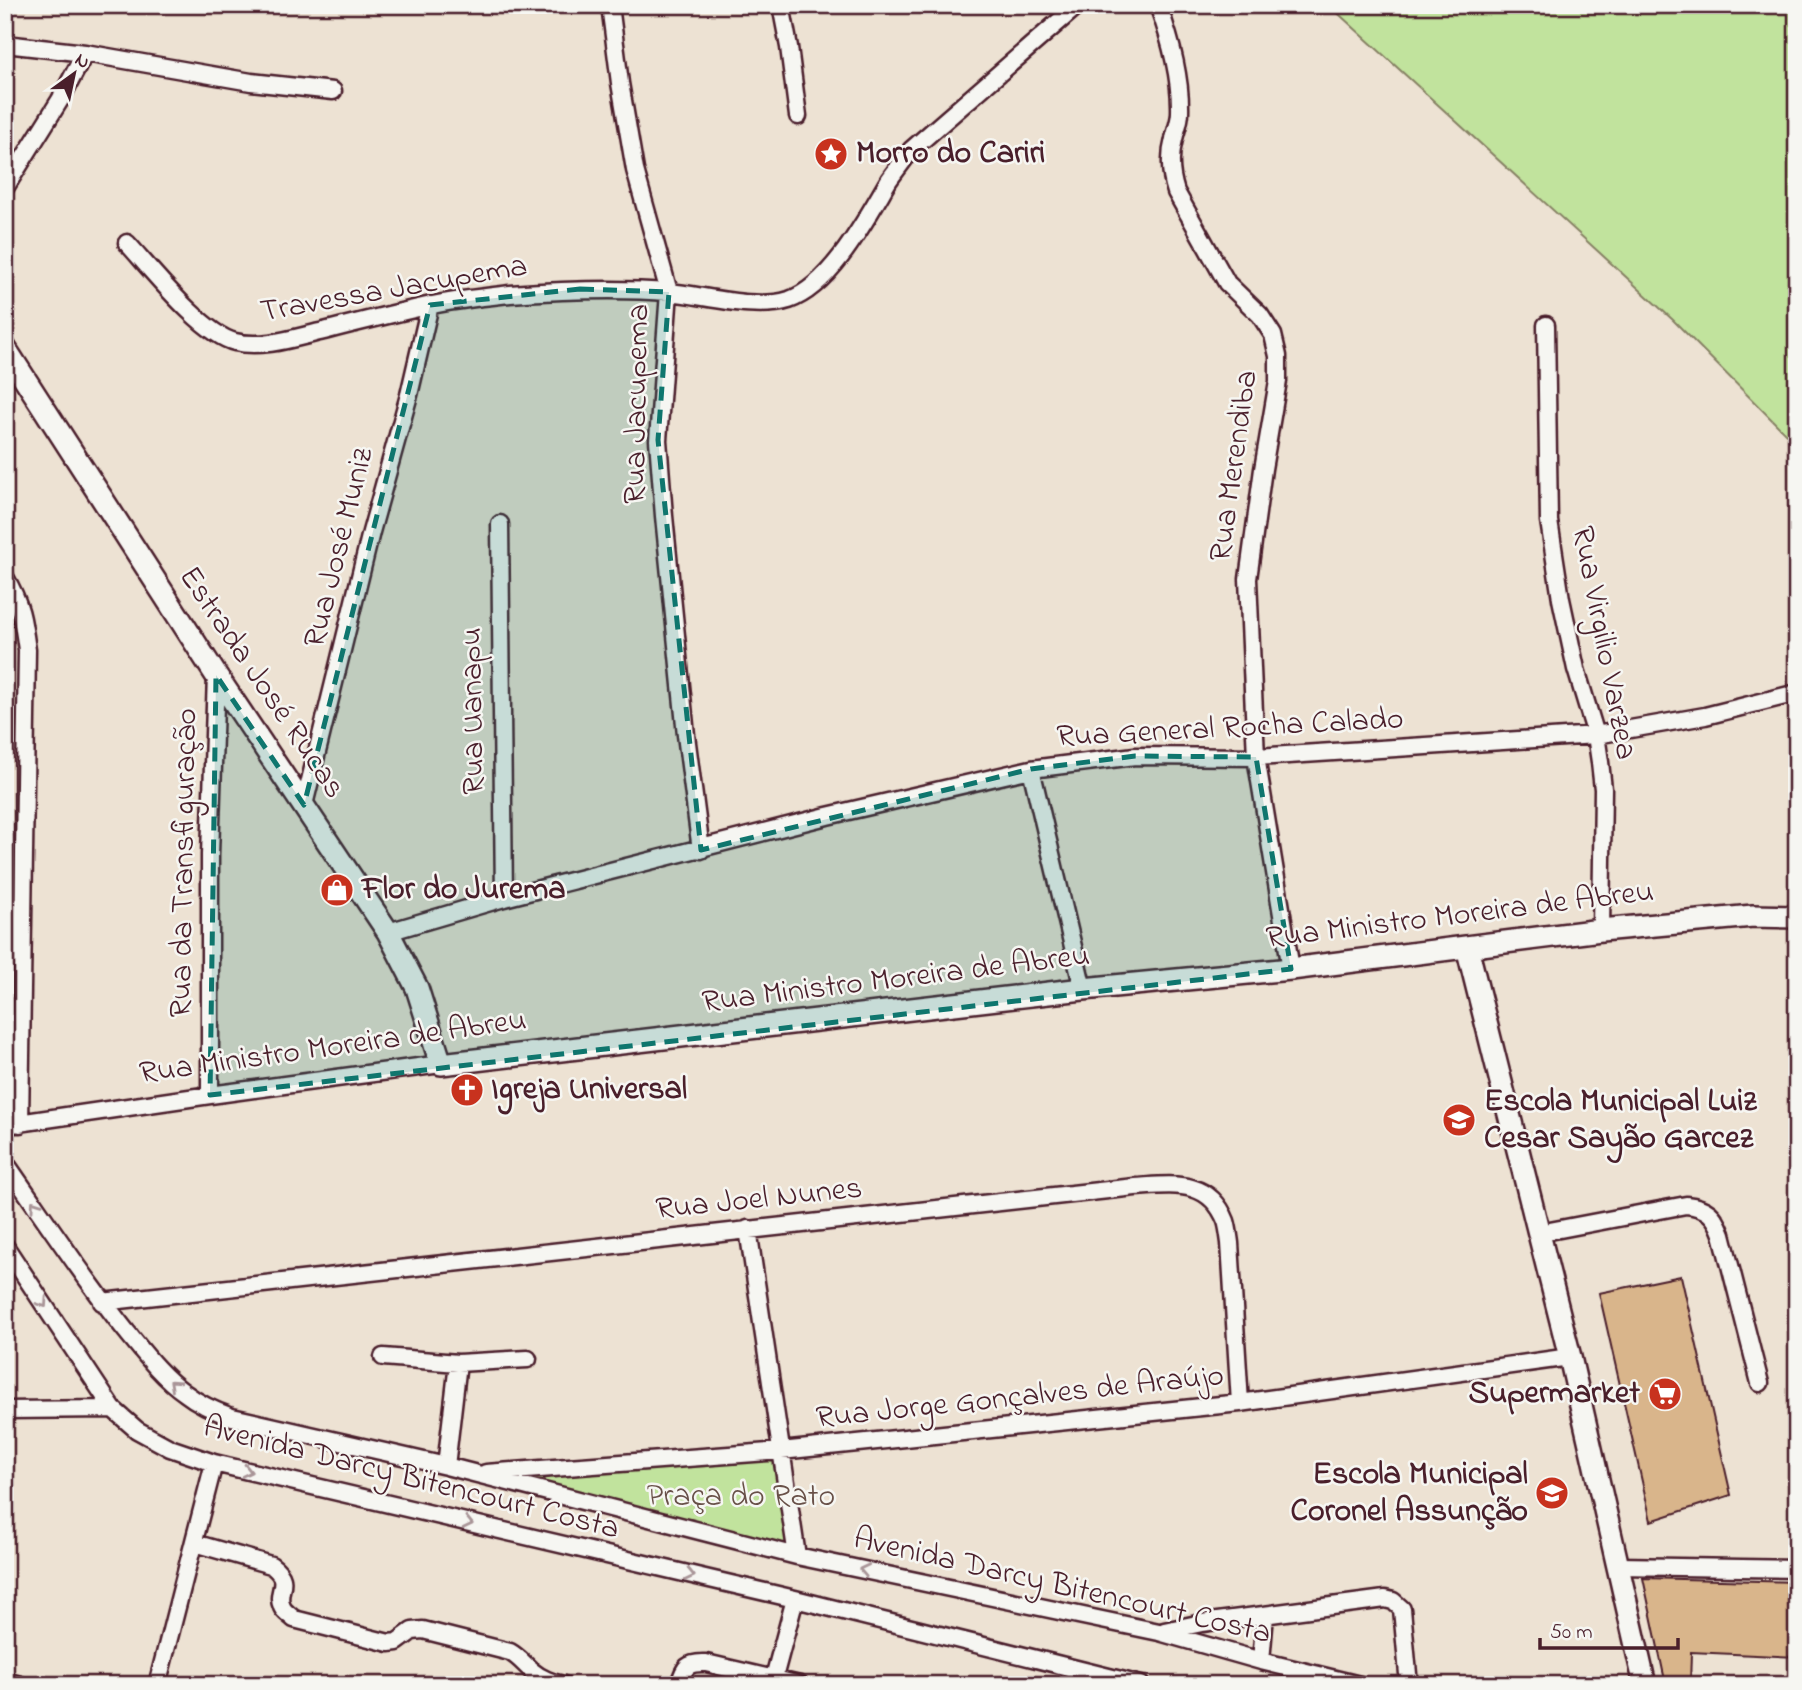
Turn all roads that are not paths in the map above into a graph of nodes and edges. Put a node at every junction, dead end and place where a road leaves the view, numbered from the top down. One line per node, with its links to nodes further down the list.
1 (610, 5): 11 (street, Rua Jacupema)
2 (781, 5): 8 (street)
3 (1078, 5): 11 (street, Travessa Jacupema)
4 (1158, 5): 20 (street, Rua Merendiba)
5 (14, 45): 6 (street)
6 (85, 53): 7 (street); 9 (street)
7 (333, 91)
8 (798, 117)
9 (5, 188)
10 (127, 243): 12 (street, Travessa Jacupema)
11 (669, 292): 12 (street, Travessa Jacupema); 23 (street, Rua Jacupema)
12 (430, 305): 22 (street, Rua José Muniz)
13 (1546, 325): 19 (street, Rua Virgilio Varzea)
14 (5, 348): 17 (street, Estrada José Rucas)
15 (500, 524): 24 (street, Rua Uanapu)
16 (5, 577): 33 (street)
17 (216, 675): 22 (street, Estrada José Rucas); 32 (street, Rua da Transfiguração)
18 (1797, 693): 19 (street, Rua General Rocha Calado)
19 (1596, 735): 20 (street, Rua General Rocha Calado); 26 (street, Rua Virgilio Varzea)
20 (1256, 758): 21 (street, Rua General Rocha Calado); 29 (street, Rua Merendiba)
21 (1031, 769): 23 (street, Rua General Rocha Calado); 30 (street)
22 (304, 805): 27 (street, Estrada José Rucas)
23 (701, 849): 24 (street, Rua General Rocha Calado)
24 (504, 898): 27 (street, Rua General Rocha Calado)
25 (1797, 917): 26 (street, Rua Ministro Moreira de Abreu)
26 (1601, 930): 28 (street, Rua Ministro Moreira de Abreu)
27 (388, 932): 31 (street, Estrada José Rucas)
28 (1467, 947): 29 (street, Rua Ministro Moreira de Abreu); 36 (street)
29 (1291, 969): 30 (street, Rua Ministro Moreira de Abreu)
30 (1083, 989): 31 (street, Rua Ministro Moreira de Abreu)
31 (441, 1064): 32 (street, Rua Ministro Moreira de Abreu)
32 (211, 1095): 33 (street, Rua Ministro Moreira de Abreu)
33 (13, 1125)
34 (5, 1162): 38 (street, Avenida Darcy Bitencourt Costa, one-way to 34)
35 (748, 1230): 38 (street, Rua Joel Nunes); 44 (street, Rua Joel Nunes); 47 (street)
36 (1539, 1233): 40 (street); 43 (street)
37 (5, 1246): 45 (street, Avenida Darcy Bitencourt Costa, one-way to 45)
38 (102, 1302): 49 (street, Avenida Darcy Bitencourt Costa, one-way to 38)
39 (383, 1357): 42 (street)
40 (1570, 1357): 44 (street, Rua Jorge Gonçalves de Araújo); 53 (street)
41 (528, 1359): 42 (street)
42 (458, 1363): 49 (street)
43 (1760, 1383)
44 (1240, 1402): 47 (street, Rua Jorge Gonçalves de Araújo)
45 (113, 1409): 46 (street); 48 (street, Avenida Darcy Bitencourt Costa)
46 (5, 1410)
47 (781, 1451): 50 (street, Rua Jorge Gonçalves de Araújo); 52 (street)
48 (214, 1463): 51 (street); 55 (street, Avenida Darcy Bitencourt Costa, one-way to 55)
49 (446, 1466): 50 (street, Avenida Darcy Bitencourt Costa)
50 (473, 1474): 52 (street, Avenida Darcy Bitencourt Costa)
51 (194, 1543): 62 (street); 63 (street)
52 (797, 1556): 57 (street, Avenida Darcy Bitencourt Costa, one-way to 52)
53 (1618, 1566): 54 (street); 69 (street)
54 (1797, 1569)
55 (795, 1599): 60 (street); 66 (street, Avenida Darcy Bitencourt Costa)
56 (1265, 1615): 57 (street); 58 (street); 68 (street)
57 (1159, 1632): 58 (street, Avenida Darcy Bitencourt Costa)
58 (1261, 1661): 67 (street, Avenida Darcy Bitencourt Costa)
59 (5, 1681): 61 (street)
60 (773, 1682): 64 (street); 65 (street)
61 (20, 1685)
62 (157, 1685)
63 (563, 1685)
64 (679, 1685)
65 (800, 1685)
66 (1141, 1685)
67 (1360, 1685)
68 (1409, 1685)
69 (1644, 1685)

